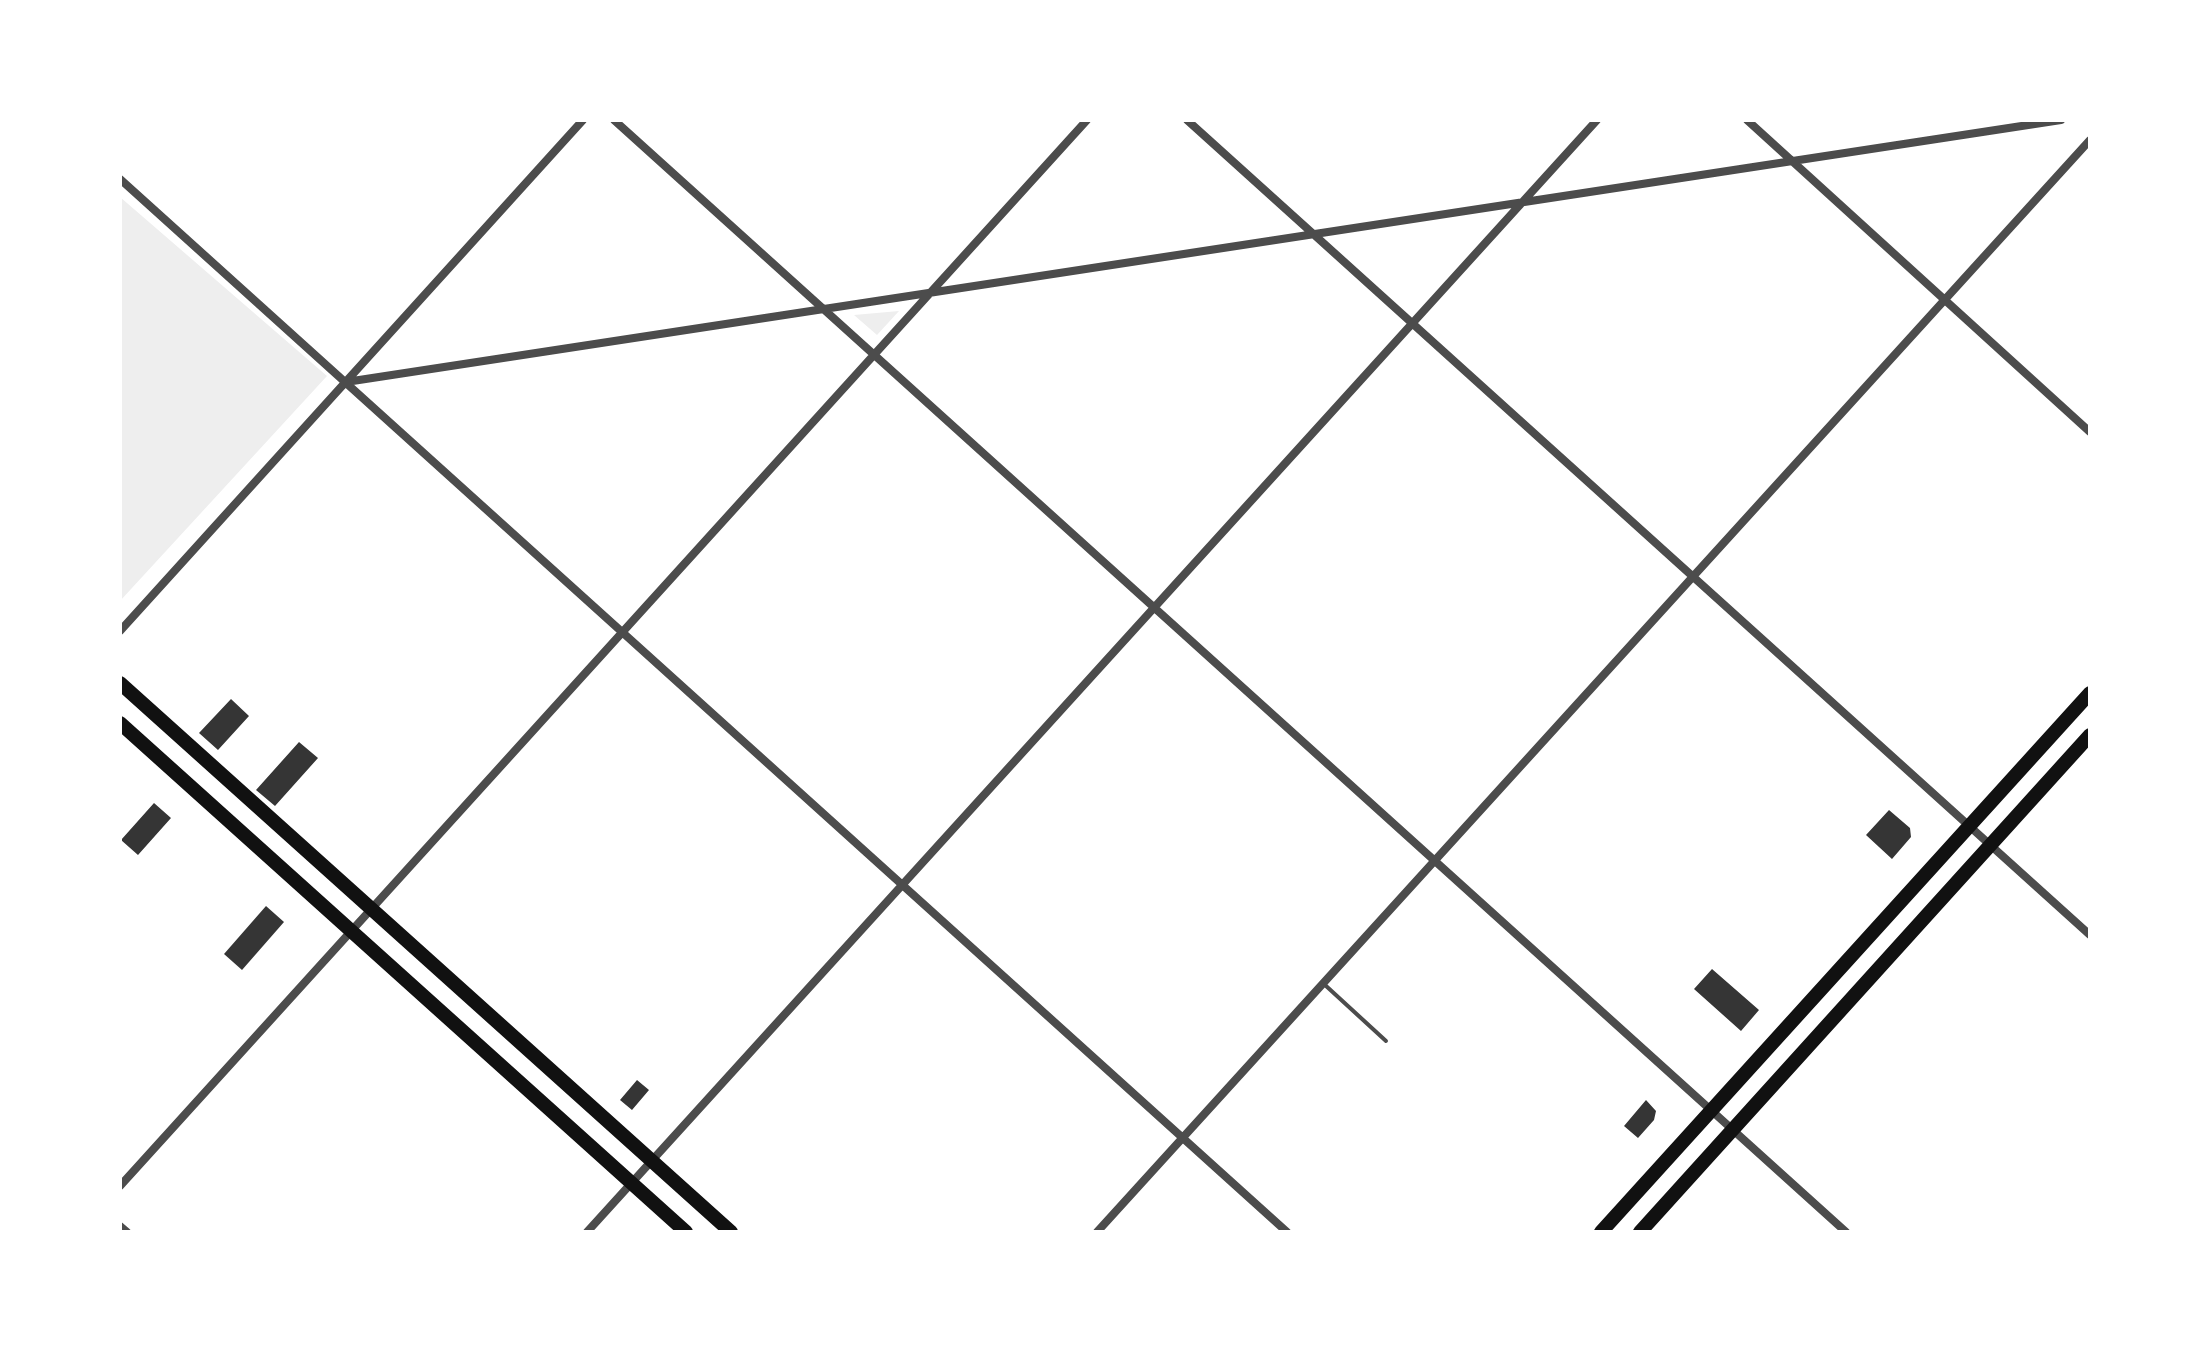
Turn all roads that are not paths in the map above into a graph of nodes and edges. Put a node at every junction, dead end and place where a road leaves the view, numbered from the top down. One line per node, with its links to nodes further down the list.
1 (583, 120): 18 (street)
2 (614, 120): 15 (street)
3 (1087, 120): 13 (street)
4 (1187, 120): 12 (street)
5 (1597, 120): 11 (street)
6 (1747, 120): 9 (street)
7 (2061, 120): 9 (street)
8 (2090, 140): 14 (street)
9 (1792, 161): 11 (street); 14 (street)
10 (120, 179): 18 (street)
11 (1524, 202): 12 (street); 16 (street)
12 (1315, 235): 13 (street); 16 (street)
13 (932, 293): 15 (street); 17 (street)
14 (1944, 297): 19 (street); 20 (street)
15 (823, 309): 17 (street); 18 (street)
16 (1412, 323): 20 (street); 21 (street)
17 (874, 355): 21 (street); 23 (street)
18 (346, 382): 22 (street); 23 (street)
19 (2090, 432)
20 (1692, 576): 28 (street); 30 (street)
21 (1154, 608): 30 (street); 31 (street)
22 (120, 631)
23 (623, 632): 31 (street); 32 (street)
24 (120, 683): 32 (main road)
25 (2090, 693): 28 (main road)
26 (120, 723): 33 (main road)
27 (2090, 735): 29 (main road)
28 (1970, 827): 29 (street); 37 (main road)
29 (1990, 845): 34 (street); 38 (main road)
30 (1434, 860): 35 (street); 37 (street)
31 (903, 885): 39 (street); 40 (street)
32 (371, 908): 33 (street); 40 (main road)
33 (351, 931): 41 (main road); 42 (street)
34 (2090, 935)
35 (1323, 983): 36 (lane); 39 (street)
36 (1386, 1041)
37 (1711, 1108): 38 (street); 50 (main road)
38 (1733, 1130): 51 (main road); 52 (street)
39 (1183, 1137): 48 (street); 49 (street)
40 (652, 1161): 41 (street); 47 (main road)
41 (632, 1183): 45 (street); 46 (main road)
42 (120, 1186)
43 (120, 1226): 44 (street)
44 (127, 1232)
45 (587, 1232)
46 (686, 1232)
47 (731, 1232)
48 (1097, 1232)
49 (1287, 1232)
50 (1601, 1232)
51 (1640, 1232)
52 (1846, 1232)

